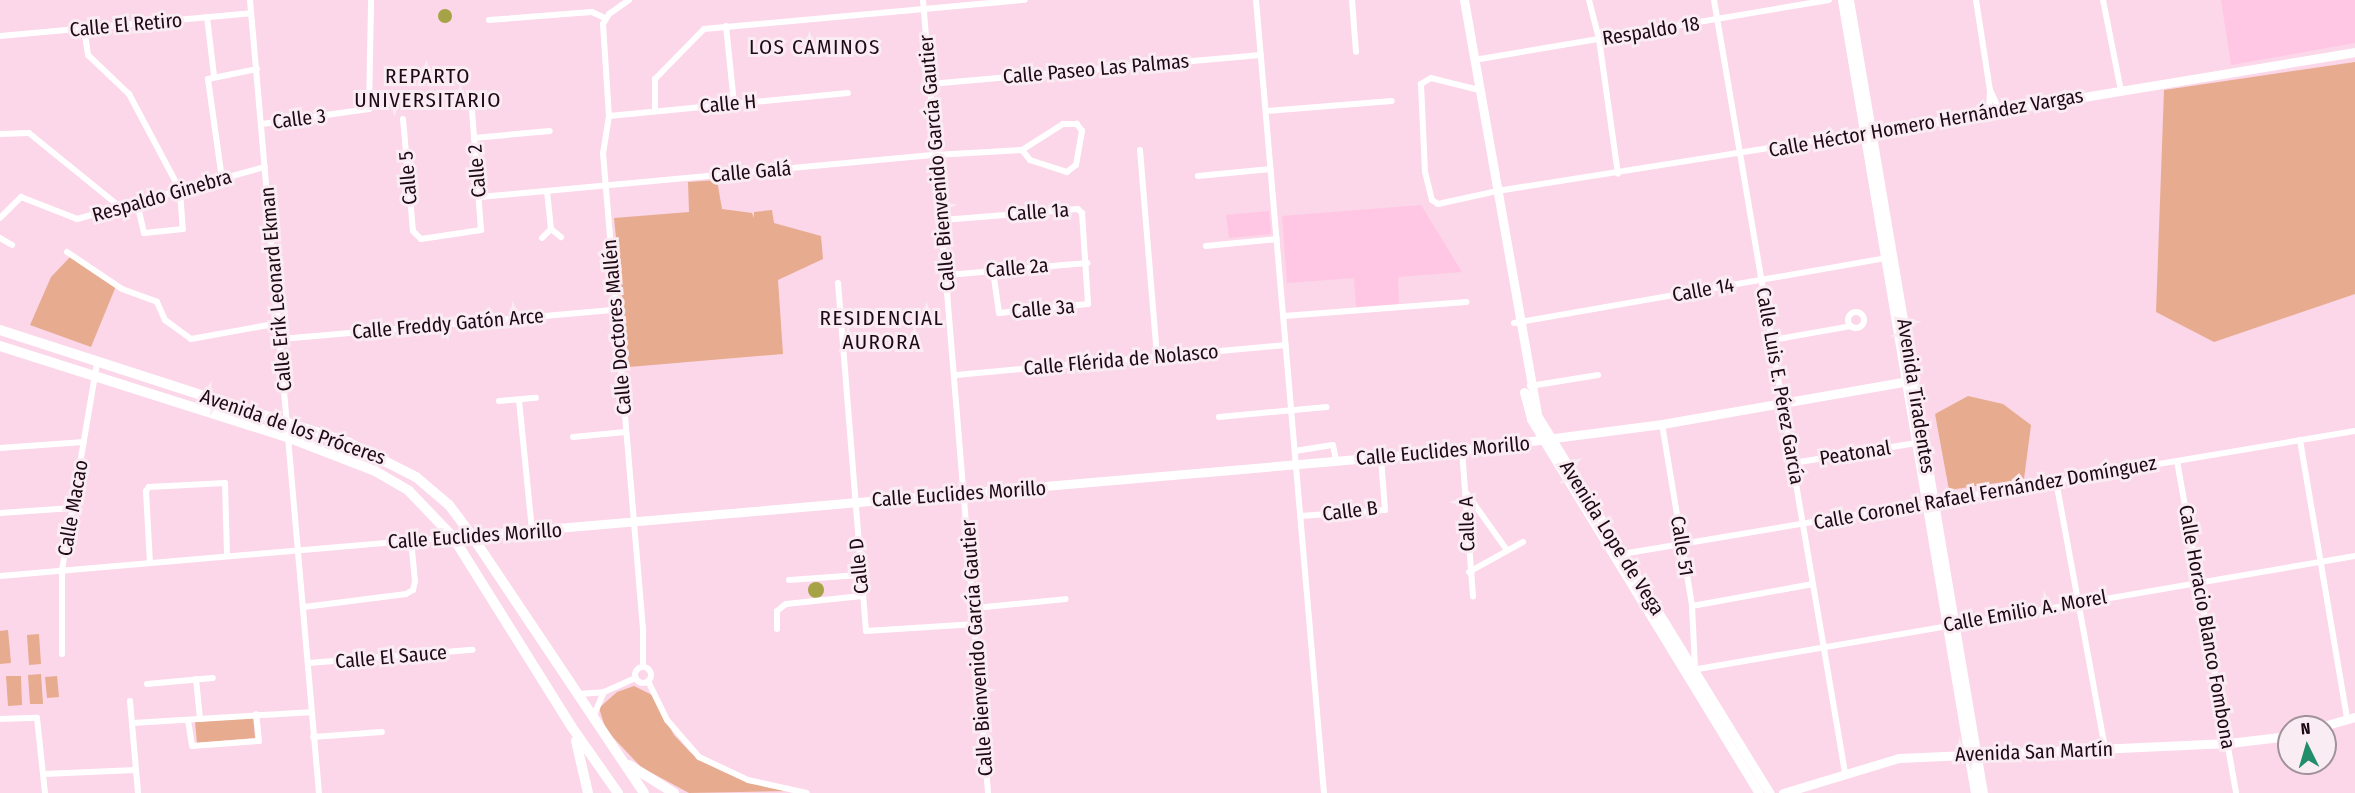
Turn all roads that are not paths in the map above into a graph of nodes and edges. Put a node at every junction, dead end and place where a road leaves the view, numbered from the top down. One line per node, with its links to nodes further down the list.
1 (250, 0): 17 (street, Calle Erik Leonard Ekman)
2 (371, 0): 46 (street, Calle 3)
3 (628, 0): 19 (street)
4 (923, 0): 16 (street, Calle Bienvenido García Gautier)
5 (1025, 0): 16 (street)
6 (1256, 0): 28 (street)
7 (1352, 0): 26 (street)
8 (1464, 0): 29 (street, Avenida Lope de Vega)
9 (1589, 0): 25 (street)
10 (1714, 0): 21 (street, Calle Luis E. Pérez García)
11 (1829, 0): 21 (street, Respaldo 18)
12 (1842, 0): 48 (street, Avenida Tiradentes)
13 (1849, 0): 48 (street, Avenida Tiradentes)
14 (1976, 0): 34 (street)
15 (2103, 0): 35 (street)
16 (924, 10): 22 (street); 32 (street, Calle Bienvenido García Gautier)
17 (251, 13): 18 (street, Calle El Retiro); 30 (street, Calle Erik Leonard Ekman)
18 (207, 17): 23 (street, Calle El Retiro); 31 (street)
19 (605, 18): 20 (street); 44 (street, Calle Doctores Mallén)
20 (489, 20)
21 (1718, 20): 25 (street, Respaldo 18); 53 (street, Calle Luis E. Pérez García)
22 (726, 26): 38 (street); 42 (street)
23 (84, 29): 24 (street, Calle El Retiro); 61 (street)
24 (0, 36)
25 (1599, 39): 29 (street, Respaldo 18); 57 (street)
26 (1356, 52)
27 (2355, 52): 35 (street, Calle Héctor Homero Hernández Vargas)
28 (1261, 55): 32 (street, Calle Paseo Las Palmas); 43 (street)
29 (1474, 60): 33 (street, Avenida Lope de Vega)
30 (256, 69): 31 (street); 46 (street, Calle Erik Leonard Ekman)
31 (211, 78): 59 (street)
32 (930, 84): 54 (street, Calle Bienvenido García Gautier)
33 (1479, 90): 63 (street, Avenida Lope de Vega); 63 (street, Calle Héctor Homero Hernández Vargas)
34 (1990, 90): 39 (street); 40 (street)
35 (2121, 91): 39 (street, Calle Héctor Homero Hernández Vargas)
36 (848, 93): 38 (street, Calle H)
37 (1392, 101): 43 (street)
38 (734, 104): 42 (street, Calle H)
39 (1999, 109): 40 (street, Calle Héctor Homero Hernández Vargas)
40 (1989, 110): 48 (street, Calle Héctor Homero Hernández Vargas)
41 (472, 111): 50 (street, Calle 2)
42 (655, 111): 44 (street, Calle H)
43 (1266, 111): 56 (street)
44 (609, 116): 60 (street, Calle Doctores Mallén)
45 (403, 119): 70 (street, Calle 5)
46 (262, 124): 55 (street, Calle Erik Leonard Ekman)
47 (550, 131): 50 (street)
48 (1867, 133): 53 (street, Calle Héctor Homero Hernández Vargas); 78 (street, Avenida Tiradentes)
49 (1, 134): 66 (street)
50 (474, 138): 64 (street, Calle 2)
51 (1023, 150): 51 (street, Calle Galá); 54 (street, Calle Galá)
52 (1140, 150): 95 (street)
53 (1740, 154): 57 (street, Calle Héctor Homero Hernández Vargas); 82 (street, Calle Luis E. Pérez García)
54 (935, 155): 60 (street, Calle Galá); 68 (street, Calle Bienvenido García Gautier)
55 (265, 167): 59 (street, Respaldo Ginebra); 87 (street, Calle Erik Leonard Ekman)
56 (1271, 169): 58 (street); 74 (street)
57 (1618, 174): 63 (street, Calle Héctor Homero Hernández Vargas)
58 (1198, 176)
59 (222, 179): 61 (street, Respaldo Ginebra)
60 (604, 186): 62 (street, Calle Galá); 85 (street, Calle Doctores Mallén)
61 (180, 190): 65 (street, Respaldo Ginebra); 65 (street)
62 (547, 191): 64 (street, Calle Galá); 69 (street)
63 (1497, 191): 88 (street, Avenida Lope de Vega)
64 (480, 197): 70 (street, Calle 2)
65 (137, 202): 66 (street, Respaldo Ginebra)
66 (120, 207): 67 (street, Respaldo Ginebra)
67 (0, 218)
68 (942, 220): 79 (street, Calle 1a); 81 (street, Calle Bienvenido García Gautier)
69 (551, 229): 71 (street); 73 (street)
70 (481, 230)
71 (561, 237)
72 (0, 238): 75 (street)
73 (542, 238)
74 (1277, 238): 76 (street); 86 (street)
75 (12, 246)
76 (1206, 246)
77 (67, 252): 87 (street)
78 (1889, 258): 82 (street, Calle 14); 100 (street, Avenida Tiradentes)
79 (1087, 262): 80 (street, Calle 2a); 80 (street, Calle 3a)
80 (993, 270): 81 (street, Calle 2a)
81 (947, 275): 97 (street, Calle Bienvenido García Gautier)
82 (1762, 280): 88 (street, Calle 14); 92 (street, Calle Luis E. Pérez García)
83 (838, 283): 130 (street, Calle D)
84 (1466, 302): 86 (street)
85 (615, 310): 91 (street, Calle Freddy Gatón Arce); 112 (street, Calle Doctores Mallén)
86 (1284, 316): 93 (street)
87 (280, 323): 91 (street, Calle Erik Leonard Ekman)
88 (1516, 323): 101 (street, Avenida Lope de Vega); 116 (street, Avenida Lope de Vega)
89 (1851, 326): 92 (street)
90 (0, 330): 96 (main road, Avenida de los Próceres)
91 (281, 339): 109 (street, Calle Erik Leonard Ekman)
92 (1772, 340): 105 (street, Calle Luis E. Pérez García)
93 (1286, 345): 95 (street, Calle Flérida de Nolasco); 107 (street)
94 (0, 346): 99 (main road, Avenida de los Próceres)
95 (1157, 356): 97 (street, Calle Flérida de Nolasco)
96 (97, 363): 99 (street, Calle Macao); 109 (main road, Avenida de los Próceres)
97 (956, 375): 129 (street, Calle Bienvenido García Gautier)
98 (1598, 375): 101 (street)
99 (95, 377): 114 (main road, Avenida de los Próceres); 117 (street, Calle Macao)
100 (1910, 381): 105 (street, Calle Euclides Morillo); 118 (street, Avenida Tiradentes); 131 (street, Avenida Tiradentes)
101 (1529, 386): 116 (street, Avenida Lope de Vega)
102 (536, 398): 103 (street)
103 (519, 400): 104 (street); 137 (street)
104 (499, 401)
105 (1783, 403): 110 (street, Calle Euclides Morillo); 126 (street, Calle Luis E. Pérez García)
106 (1327, 407): 107 (street)
107 (1292, 410): 108 (street); 121 (street)
108 (1219, 417)
109 (289, 422): 114 (street, Calle Erik Leonard Ekman); 138 (main road, Avenida de los Próceres)
110 (1662, 424): 116 (street, Calle Euclides Morillo); 142 (street, Calle 51)
111 (2355, 430): 115 (street, Calle Coronel Rafael Fernández Domínguez)
112 (626, 432): 113 (street); 135 (street, Calle Doctores Mallén)
113 (573, 437)
114 (290, 438): 139 (main road, Avenida de los Próceres); 143 (street, Calle Erik Leonard Ekman)
115 (2300, 440): 123 (street, Calle Coronel Rafael Fernández Domínguez); 148 (street)
116 (1548, 441): 120 (street, Calle Euclides Morillo); 145 (street, Avenida Lope de Vega)
117 (84, 442): 119 (street); 132 (street, Calle Macao)
118 (1916, 443): 126 (street, Peatonal); 131 (street, Avenida Tiradentes)
119 (0, 448)
120 (1462, 450): 122 (street, Calle Euclides Morillo); 128 (street, Calle A)
121 (1295, 451): 124 (street); 125 (street)
122 (1381, 458): 124 (street, Calle Euclides Morillo); 134 (street, Calle B)
123 (2177, 460): 127 (street, Calle Coronel Rafael Fernández Domínguez); 155 (street, Calle Horacio Blanco Fombona)
124 (1336, 461): 125 (street, Calle Euclides Morillo)
125 (1296, 463): 129 (street, Calle Euclides Morillo); 134 (street)
126 (1793, 463): 136 (street, Calle Luis E. Pérez García)
127 (2056, 481): 131 (street, Calle Coronel Rafael Fernández Domínguez); 160 (street)
128 (1467, 493): 144 (street); 151 (street, Calle A)
129 (966, 494): 130 (street, Calle Euclides Morillo); 163 (street, Calle Bienvenido García Gautier)
130 (852, 502): 135 (street, Calle Euclides Morillo); 152 (street, Calle D)
131 (1929, 502): 136 (street, Calle Coronel Rafael Fernández Domínguez); 165 (street, Avenida Tiradentes)
132 (72, 508): 133 (street); 150 (street, Calle Macao)
133 (0, 513)
134 (1301, 516): 209 (street)
135 (634, 523): 137 (street, Calle Euclides Morillo); 171 (street, Calle Doctores Mallén)
136 (1803, 524): 142 (street, Calle Coronel Rafael Fernández Domínguez); 156 (street, Calle Luis E. Pérez García)
137 (532, 532): 138 (street, Calle Euclides Morillo)
138 (472, 536): 139 (street, Calle Euclides Morillo); 178 (main road, Avenida de los Próceres)
139 (453, 537): 140 (street, Calle Euclides Morillo); 189 (main road, Avenida de los Próceres)
140 (411, 540): 143 (street, Calle Euclides Morillo); 162 (street)
141 (1523, 542): 144 (street)
142 (1682, 544): 145 (street, Calle Coronel Rafael Fernández Domínguez); 161 (street, Calle 51)
143 (299, 550): 146 (street, Calle Euclides Morillo); 162 (street, Calle Erik Leonard Ekman)
144 (1507, 550): 151 (street)
145 (1618, 555): 172 (street, Avenida Lope de Vega)
146 (227, 556): 149 (street, Calle Euclides Morillo); 149 (street)
147 (2355, 556): 148 (street, Calle Emilio A. Morel)
148 (2321, 561): 155 (street, Calle Emilio A. Morel); 183 (street)
149 (150, 563): 150 (street, Calle Euclides Morillo)
150 (62, 570): 153 (street, Calle Euclides Morillo); 169 (street, Calle Macao)
151 (1469, 572): 158 (street, Calle A)
152 (860, 575): 154 (street); 157 (street, Calle D)
153 (0, 576)
154 (789, 580)
155 (2198, 580): 160 (street, Calle Emilio A. Morel); 193 (street, Calle Horacio Blanco Fombona)
156 (1813, 584): 161 (street); 167 (street, Calle Luis E. Pérez García)
157 (862, 596): 164 (street, Calle D); 166 (street)
158 (1473, 597)
159 (1066, 599): 163 (street)
160 (2080, 601): 165 (street, Calle Emilio A. Morel); 195 (street)
161 (1692, 606): 172 (street, Calle 51)
162 (304, 607): 170 (street, Calle Erik Leonard Ekman)
163 (975, 608): 164 (street, Calle Bienvenido García Gautier)
164 (976, 624): 208 (street, Calle Bienvenido García Gautier)
165 (1950, 624): 167 (street, Calle Emilio A. Morel); 196 (street, Avenida Tiradentes)
166 (777, 629)
167 (1822, 647): 172 (street, Calle Emilio A. Morel); 198 (street, Calle Luis E. Pérez García)
168 (472, 650): 170 (street, Calle El Sauce)
169 (62, 654)
170 (309, 663): 181 (street, Calle Erik Leonard Ekman)
171 (643, 667): 174 (street); 176 (street)
172 (1690, 670): 210 (street, Avenida Lope de Vega); 211 (street, Avenida Lope de Vega)
173 (213, 678): 175 (street)
174 (636, 678): 176 (street); 179 (street)
175 (196, 679): 177 (street); 185 (street)
176 (648, 681): 207 (street)
177 (147, 684)
178 (572, 691): 179 (street); 187 (main road, Avenida de los Próceres)
179 (604, 692): 187 (street)
180 (130, 701): 188 (street)
181 (311, 712): 182 (street); 191 (street, Calle Erik Leonard Ekman)
182 (256, 714): 185 (street); 186 (street)
183 (2351, 718)
184 (0, 719): 199 (street)
185 (200, 719): 186 (street)
186 (188, 720): 188 (street)
187 (594, 720): 194 (main road, Avenida de los Próceres)
188 (133, 723): 197 (street)
189 (571, 726): 203 (main road); 204 (main road, Avenida de los Próceres)
190 (382, 732): 191 (street)
191 (313, 737): 202 (street, Calle Erik Leonard Ekman)
192 (2277, 737): 193 (street, Avenida San Martín)
193 (2229, 743): 195 (street, Avenida San Martín); 215 (street, Calle Horacio Blanco Fombona)
194 (612, 748): 205 (main road, Avenida de los Próceres); 206 (main road)
195 (2105, 749): 196 (street, Avenida San Martín)
196 (1973, 754): 198 (street, Avenida San Martín); 213 (street, Avenida Tiradentes); 214 (street, Avenida Tiradentes)
197 (136, 770): 199 (street); 201 (street)
198 (1845, 773): 212 (street, Avenida San Martín)
199 (44, 774): 200 (street)
200 (45, 793)
201 (138, 793)
202 (318, 793)
203 (588, 793)
204 (616, 793)
205 (644, 793)
206 (674, 793)
207 (807, 793)
208 (988, 793)
209 (1324, 793)
210 (1759, 793)
211 (1770, 793)
212 (1783, 793)
213 (1975, 793)
214 (1983, 793)
215 (2236, 793)

